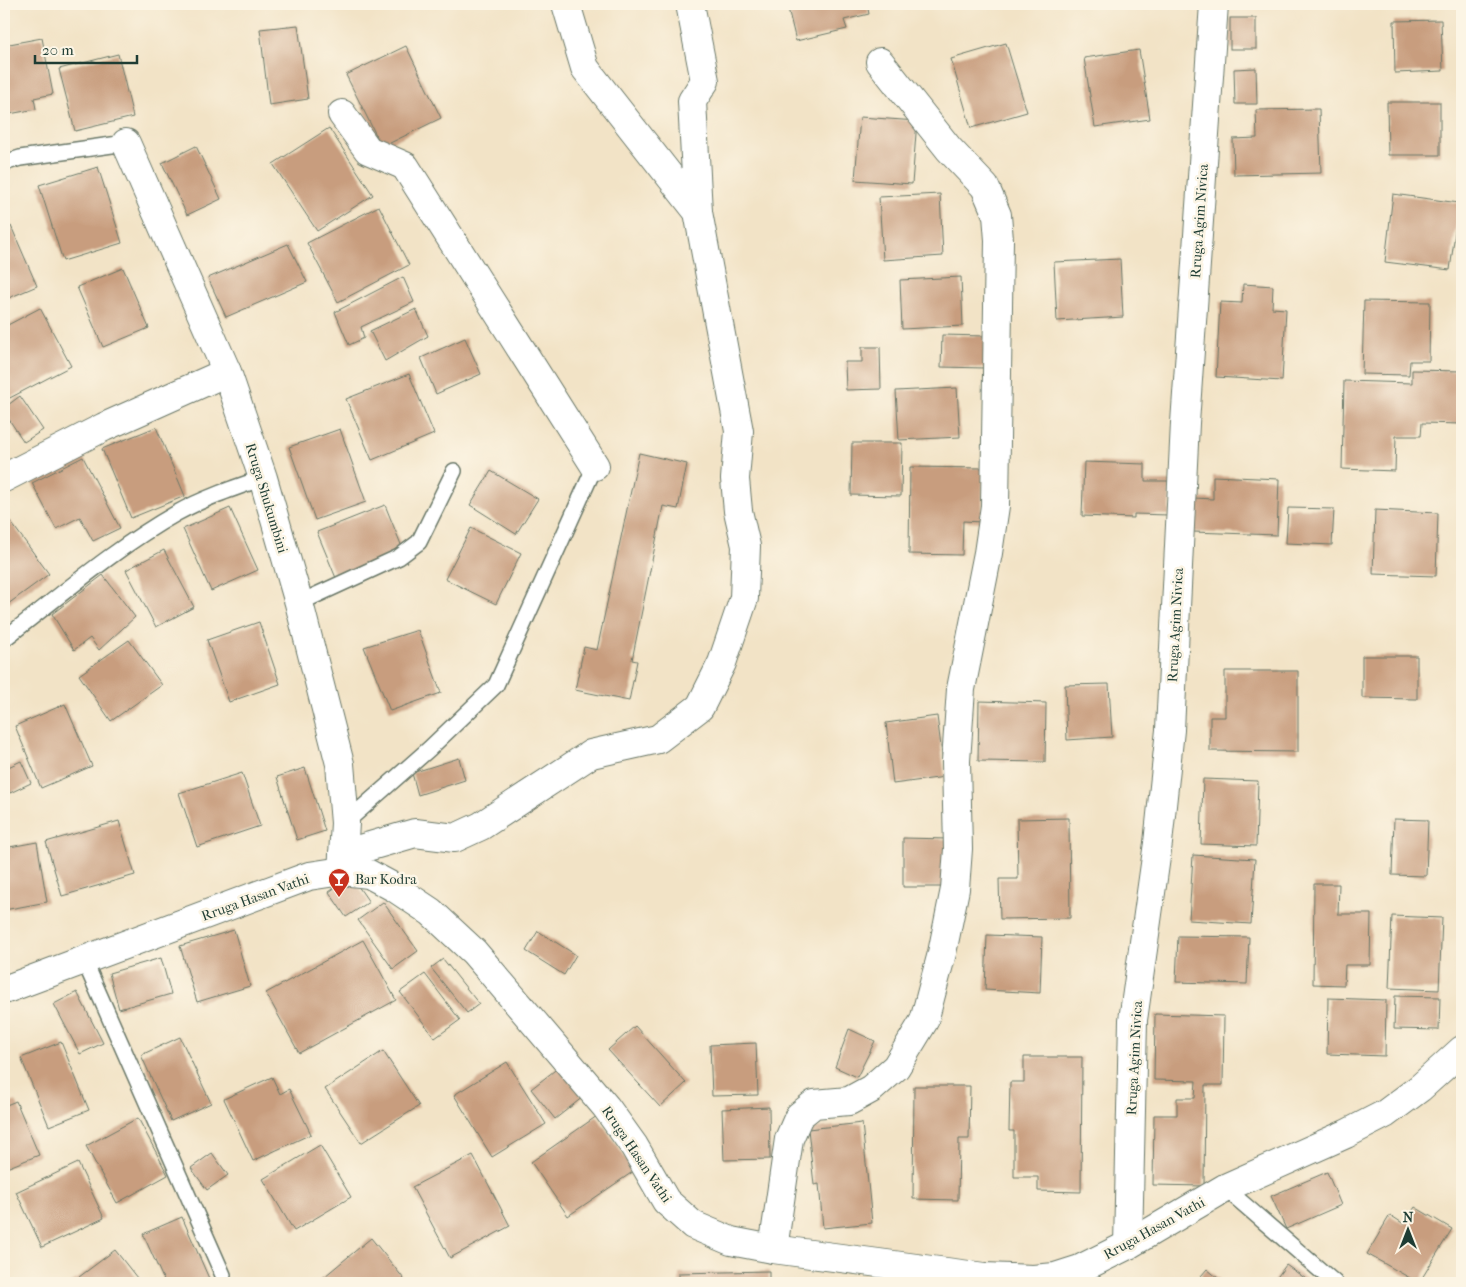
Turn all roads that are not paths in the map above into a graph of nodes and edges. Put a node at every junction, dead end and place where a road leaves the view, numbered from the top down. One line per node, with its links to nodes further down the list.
1 (566, 4): 8 (street)
2 (690, 4): 8 (street)
3 (1214, 4): 22 (street, Rruga Agim Nivica)
4 (880, 62): 23 (street)
5 (342, 114): 10 (street)
6 (126, 143): 7 (lane); 9 (street, Rruga Shukumbini)
7 (4, 163)
8 (698, 212): 17 (street)
9 (227, 372): 12 (street); 13 (street, Rruga Shukumbini)
10 (595, 466): 16 (lane)
11 (454, 471): 14 (lane)
12 (4, 478)
13 (262, 478): 14 (street, Rruga Shukumbini); 15 (lane)
14 (299, 603): 16 (street, Rruga Shukumbini)
15 (4, 639)
16 (344, 823): 17 (street, Rruga Shukumbini)
17 (342, 862): 18 (street, Rruga Hasan Vathi); 23 (street, Rruga Hasan Vathi)
18 (84, 960): 19 (street, Rruga Hasan Vathi); 24 (lane)
19 (4, 990)
20 (1462, 1050): 21 (street, Rruga Hasan Vathi)
21 (1224, 1188): 22 (street, Rruga Hasan Vathi); 26 (lane)
22 (1128, 1245): 25 (street, Rruga Hasan Vathi)
23 (773, 1249): 25 (street, Rruga Hasan Vathi)
24 (223, 1276)
25 (1031, 1281)
26 (1335, 1283)

